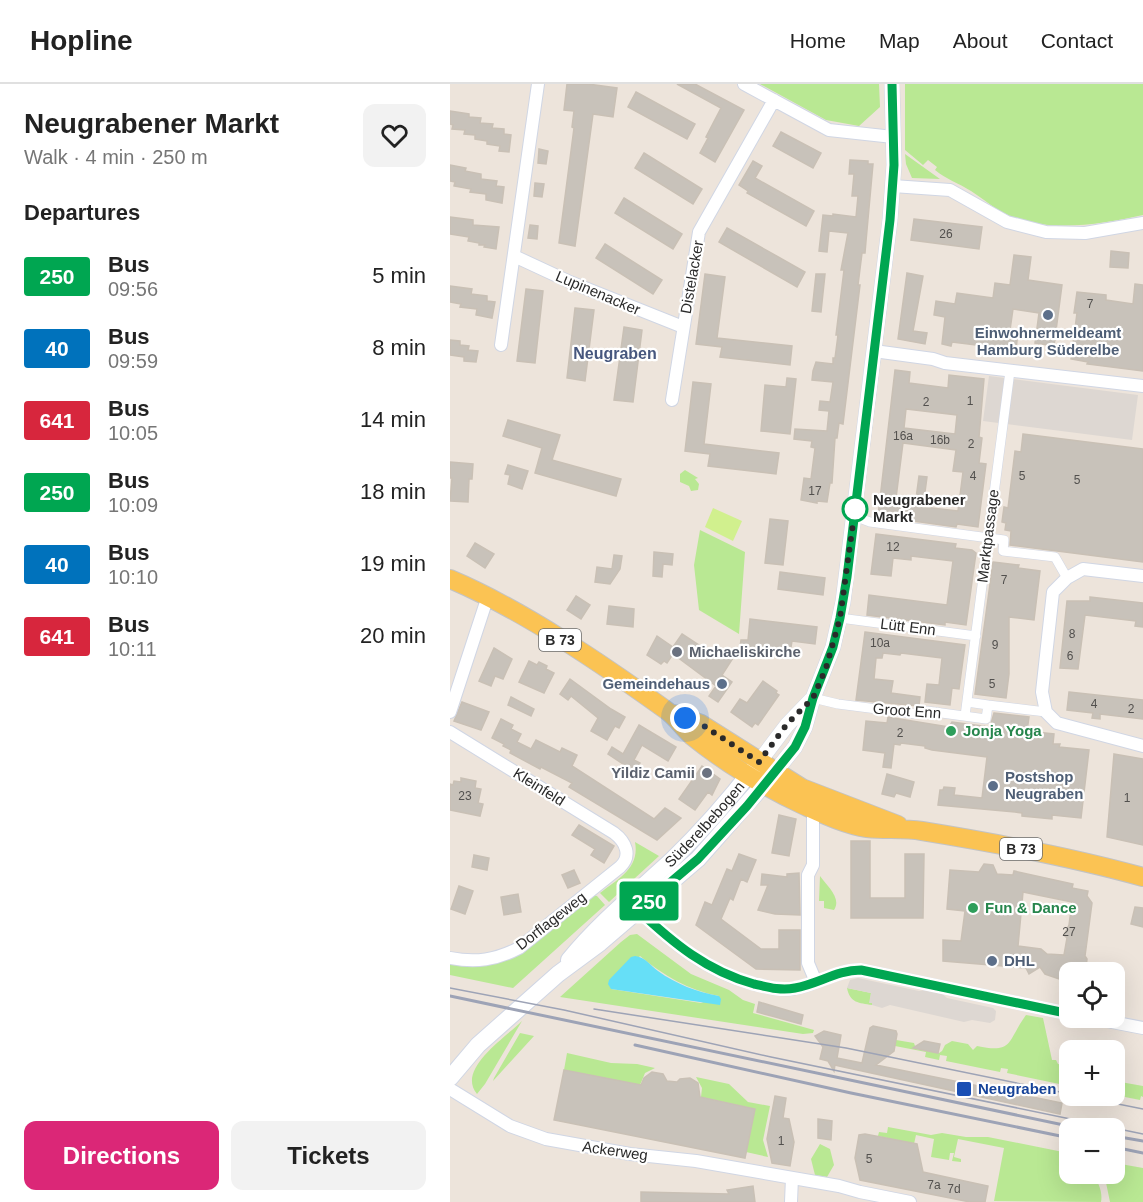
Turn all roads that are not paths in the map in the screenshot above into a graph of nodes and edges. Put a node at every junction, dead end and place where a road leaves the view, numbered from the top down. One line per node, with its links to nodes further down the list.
1 (538, 84): 8 (street)
2 (744, 84): 4 (street)
3 (892, 84): 5 (street)
4 (774, 100): 5 (street); 9 (street, Distelacker)
5 (893, 137): 6 (street)
6 (893, 186): 7 (street); 11 (street)
7 (1143, 223)
8 (514, 256): 9 (street, Lupinenacker); 10 (street)
9 (683, 327): 14 (street, Distelacker)
10 (501, 345)
11 (874, 351): 12 (street); 15 (street)
12 (1010, 371): 13 (street); 16 (street, Marktpassage)
13 (1143, 386)
14 (672, 400)
15 (854, 516): 16 (street); 23 (street)
16 (988, 537): 17 (street, Marktpassage); 18 (street)
17 (987, 549): 18 (street); 24 (street, Marktpassage)
18 (1003, 551): 20 (street)
19 (1143, 576): 20 (street)
20 (1067, 578): 29 (street)
21 (450, 579): 22 (main road, B 73)
22 (488, 596): 28 (street); 33 (main road, B 73)
23 (840, 618): 24 (street, Lütt Enn); 25 (street)
24 (975, 636): 26 (street, Marktpassage)
25 (813, 698): 30 (street, Groot Enn); 33 (street); 34 (street)
26 (967, 702): 27 (street); 30 (street)
27 (988, 705): 29 (street); 30 (street, Groot Enn)
28 (450, 712)
29 (1046, 712): 32 (street)
30 (965, 716)
31 (450, 732): 37 (street, Kleinfeld)
32 (1143, 746)
33 (754, 768): 34 (main road, B 73); 41 (main road, Süderelbebogen)
34 (770, 778): 35 (main road, B 73); 36 (main road, B 73); 41 (main road, Süderelbebogen)
35 (813, 810): 36 (main road, B 73); 43 (street)
36 (906, 828): 38 (main road, B 73)
37 (625, 844): 42 (street, Dorflageweg)
38 (1109, 867): 39 (main road, B 73); 40 (main road, B 73)
39 (1143, 868)
40 (1143, 877)
41 (633, 905): 43 (street); 47 (main road, Süderelbebogen)
42 (450, 958)
43 (816, 982): 44 (street)
44 (1059, 1012)
45 (1125, 1025): 46 (street)
46 (1143, 1028)
47 (450, 1078)
48 (450, 1089): 49 (street, Ackerweg)
49 (792, 1178): 50 (street); 51 (street, Ackerweg)
50 (791, 1202)
51 (910, 1202)

